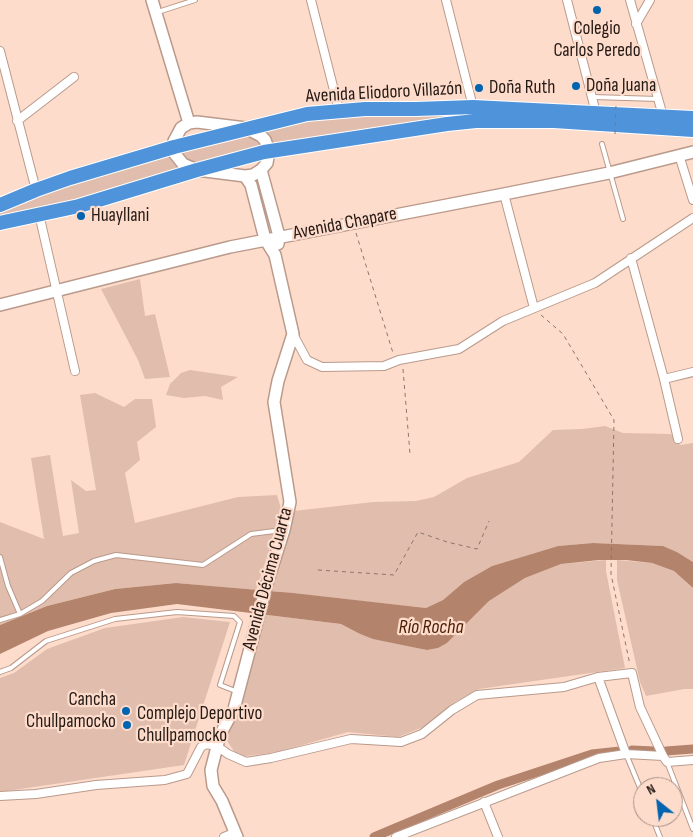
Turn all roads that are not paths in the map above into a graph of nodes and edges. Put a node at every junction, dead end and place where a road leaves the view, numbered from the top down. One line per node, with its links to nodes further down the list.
1 (152, 0): 8 (main road)
2 (195, 0): 8 (lane)
3 (311, 0): 15 (street)
4 (446, 0): 14 (street)
5 (567, 0): 12 (street)
6 (630, 0): 9 (street)
7 (650, 0): 9 (street)
8 (156, 12): 20 (main road)
9 (636, 24): 13 (street)
10 (0, 51): 19 (street)
11 (74, 76): 19 (street)
12 (592, 97): 13 (lane); 16 (street)
13 (658, 99): 17 (street)
14 (473, 108): 15 (highway, Avenida Eliodoro Villazón); 16 (highway, Avenida Eliodoro Villazón)
15 (339, 110): 21 (highway, Avenida Eliodoro Villazón)
16 (596, 113): 17 (highway, Avenida Eliodoro Villazón)
17 (663, 116): 18 (highway, Avenida Eliodoro Villazón)
18 (693, 118)
19 (17, 121): 32 (street)
20 (189, 123): 21 (main road); 24 (main road)
21 (246, 128): 24 (highway, Avenida Eliodoro Villazón); 25 (main road)
22 (693, 130): 25 (highway, Avenida Eliodoro Villazón)
23 (602, 144): 30 (lane)
24 (174, 147): 28 (main road); 32 (highway, Avenida Eliodoro Villazón)
25 (269, 151): 28 (highway, Avenida Eliodoro Villazón); 29 (main road)
26 (693, 152): 27 (main road, Avenida Chapare)
27 (679, 155): 30 (main road, Avenida Chapare); 34 (street)
28 (196, 170): 31 (main road); 36 (highway, Avenida Eliodoro Villazón)
29 (261, 170): 31 (main road); 40 (main road)
30 (609, 173): 33 (main road, Avenida Chapare); 38 (lane)
31 (245, 176): 41 (main road)
32 (36, 190): 35 (highway, Avenida Eliodoro Villazón)
33 (504, 194): 40 (main road, Avenida Chapare); 46 (street)
34 (693, 200)
35 (0, 205)
36 (39, 214): 39 (highway, Avenida Eliodoro Villazón); 44 (street)
37 (693, 218): 43 (street)
38 (622, 219)
39 (0, 223)
40 (279, 236): 41 (main road, Avenida Chapare); 42 (main road)
41 (265, 239): 42 (main road); 44 (main road, Avenida Chapare)
42 (275, 255): 47 (main road)
43 (631, 258): 46 (street); 50 (street)
44 (57, 291): 45 (main road, Avenida Chapare); 48 (street)
45 (0, 305)
46 (534, 308): 47 (street)
47 (294, 334): 52 (main road, Avenida Décima Cuarta)
48 (75, 371)
49 (693, 372): 50 (street)
50 (664, 379): 51 (street)
51 (678, 439)
52 (284, 530): 54 (lane); 58 (main road, Avenida Décima Cuarta)
53 (0, 557): 54 (lane)
54 (20, 614): 55 (lane)
55 (0, 620)
56 (0, 672): 58 (lane)
57 (598, 677): 59 (street); 60 (street); 61 (street)
58 (238, 692): 59 (main road, Avenida Décima Cuarta)
59 (217, 746): 64 (street); 67 (main road, Avenida Décima Cuarta)
60 (626, 754): 61 (street); 63 (lane); 65 (street)
61 (665, 759): 62 (street); 66 (lane)
62 (693, 760)
63 (636, 777)
64 (0, 796)
65 (484, 802): 68 (street); 69 (street)
66 (693, 829)
67 (232, 836)
68 (396, 837)
69 (498, 837)

